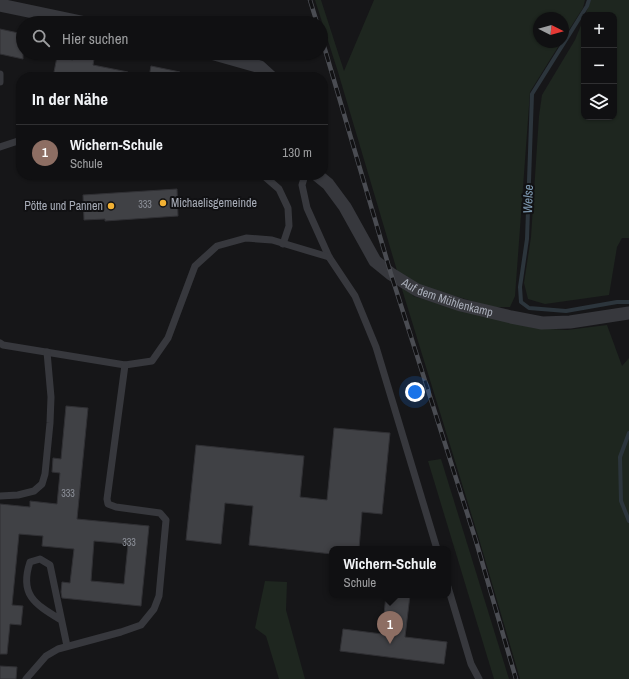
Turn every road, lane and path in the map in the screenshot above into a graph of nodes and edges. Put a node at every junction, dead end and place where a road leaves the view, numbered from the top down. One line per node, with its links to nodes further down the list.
1 (0, 5): 2 (street)
2 (53, 16)
3 (236, 60): 4 (street)
4 (266, 72)
5 (0, 74): 6 (lane)
6 (0, 82)
7 (16, 142): 8 (lane)
8 (0, 147)
9 (269, 180): 12 (lane)
10 (304, 180): 13 (lane)
11 (323, 180): 14 (street, Auf dem Mühlenkamp)
12 (282, 244): 13 (lane); 17 (lane)
13 (329, 257): 19 (lane)
14 (629, 313)
15 (0, 343): 16 (lane)
16 (48, 352): 17 (lane); 18 (lane)
17 (126, 365): 22 (lane)
18 (0, 496)
19 (436, 546)
20 (451, 597): 24 (lane)
21 (61, 620): 21 (lane); 22 (lane)
22 (67, 646): 23 (lane)
23 (26, 679)
24 (479, 679)

